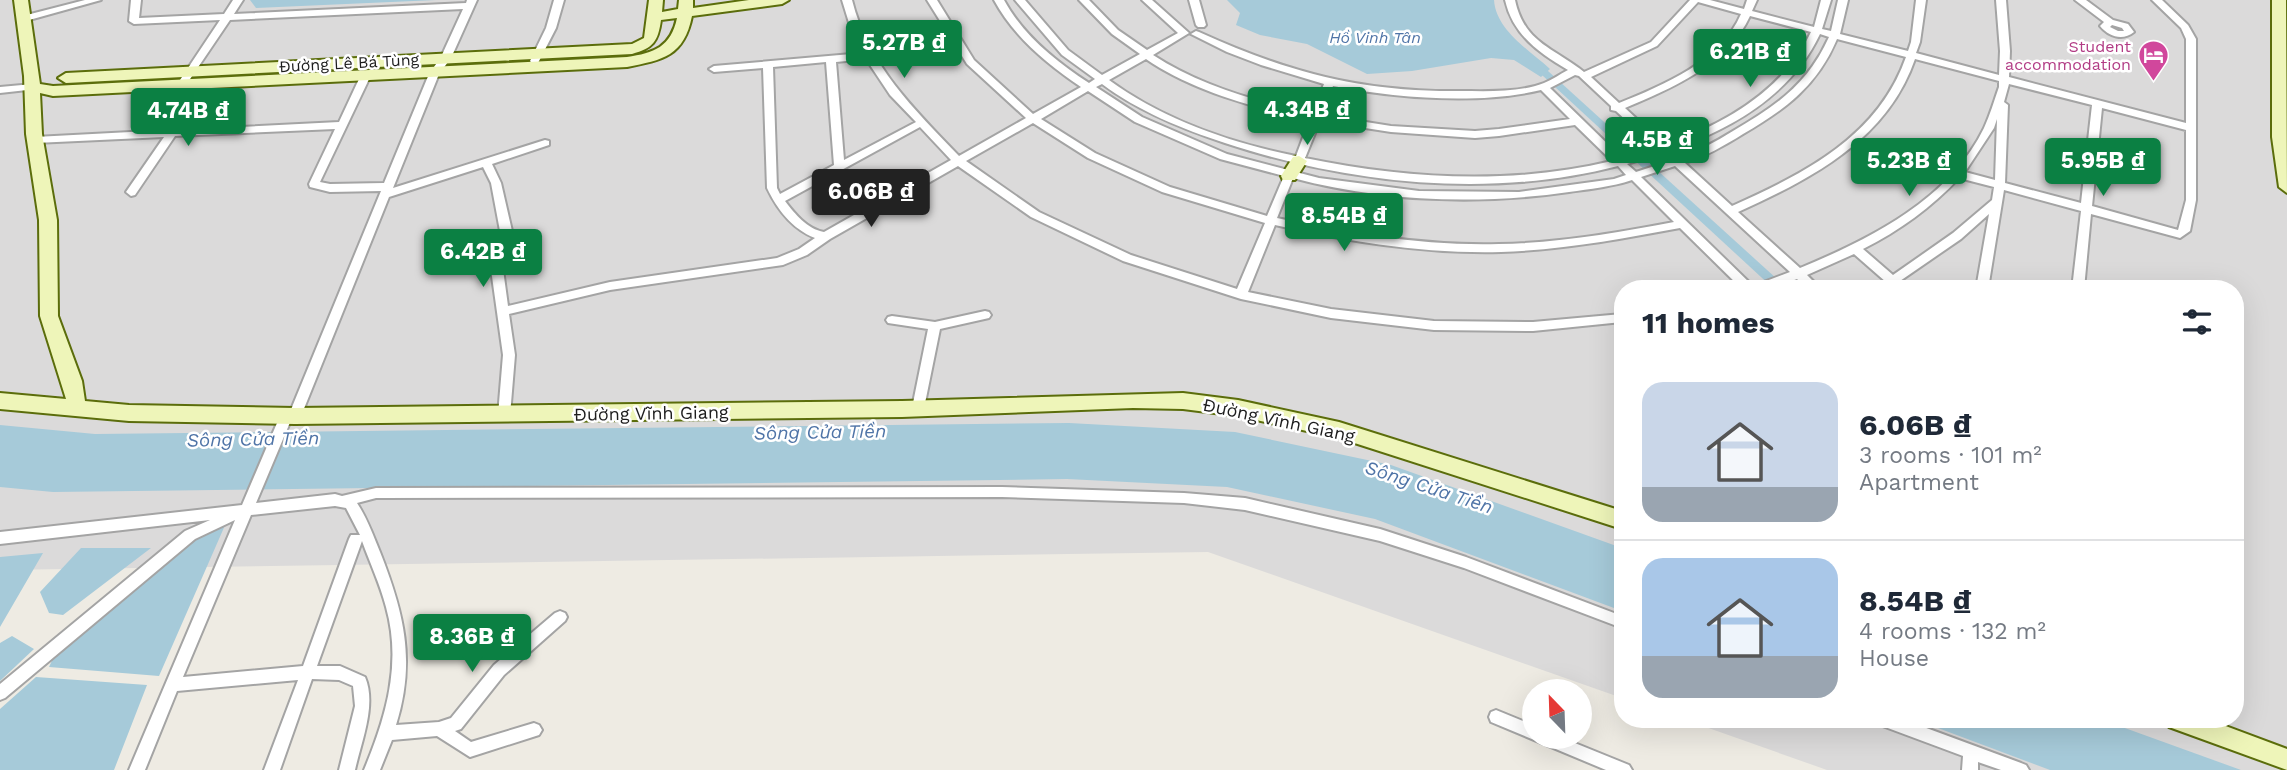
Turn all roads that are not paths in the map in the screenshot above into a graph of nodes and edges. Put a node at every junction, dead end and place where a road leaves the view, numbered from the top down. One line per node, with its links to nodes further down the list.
1 (21, 0): 29 (street)
2 (96, 0): 29 (street)
3 (136, 0): 28 (street)
4 (238, 0): 28 (street)
5 (559, 0): 39 (street)
6 (782, 0): 27 (street)
7 (847, 0): 35 (street)
8 (932, 0): 57 (street)
9 (999, 0): 54 (street)
10 (1020, 0): 46 (street)
11 (1084, 0): 33 (street)
12 (1147, 0): 33 (street)
13 (1194, 0): 49 (street)
14 (1510, 0): 44 (street)
15 (1697, 0): 26 (street); 44 (street)
16 (1752, 0): 26 (street)
17 (1826, 0): 31 (street)
18 (1843, 0): 32 (street)
19 (1921, 0): 36 (street)
20 (2001, 0): 47 (street)
21 (2080, 0): 30 (street)
22 (2157, 0): 62 (street)
23 (2279, 0): 64 (street)
24 (471, 3): 28 (street); 37 (street)
25 (658, 10): 27 (street); 34 (street)
26 (1746, 12): 31 (street); 56 (street)
27 (685, 14): 34 (street, Đường Lê Bá Tùng)
28 (227, 17): 42 (street)
29 (22, 19): 52 (street)
30 (2110, 22)
31 (1818, 31): 32 (street); 67 (street)
32 (1835, 35): 36 (street); 71 (street)
33 (1147, 55): 46 (street); 58 (street)
34 (630, 56): 39 (street, Đường Lê Bá Tùng)
35 (867, 56): 38 (street); 61 (street)
36 (1913, 56): 47 (street); 85 (street)
37 (446, 58): 39 (street, Đường Lê Bá Tùng); 42 (street, Đường Lê Bá Tùng); 43 (street)
38 (831, 59): 40 (street); 72 (street)
39 (535, 61): 43 (street, Đường Lê Bá Tùng)
40 (768, 65): 41 (street); 82 (street)
41 (714, 69)
42 (191, 71): 50 (street); 52 (street, Đường Lê Bá Tùng)
43 (433, 74): 45 (street, Đường Lê Bá Tùng); 79 (street)
44 (1575, 74): 51 (street); 56 (street)
45 (365, 77): 48 (street, Đường Lê Bá Tùng); 60 (street)
46 (1102, 82): 54 (street); 73 (street)
47 (2004, 83): 55 (street); 74 (street); 77 (street)
48 (207, 84): 50 (street, Đường Lê Bá Tùng); 63 (street)
49 (1329, 84): 51 (street); 58 (street)
50 (181, 86): 52 (street, Đường Lê Bá Tùng)
51 (1546, 86): 59 (street)
52 (33, 87): 53 (street); 65 (street)
53 (0, 90)
54 (1087, 90): 57 (street); 73 (street)
55 (2097, 103): 62 (street); 84 (street)
56 (1615, 108): 67 (street)
57 (1034, 119): 68 (street); 86 (street)
58 (1316, 119): 59 (street); 73 (street)
59 (1578, 121): 69 (street)
60 (340, 125): 63 (street); 79 (street)
61 (917, 125): 68 (street); 72 (street)
62 (2192, 128): 84 (street)
63 (171, 133): 65 (street); 80 (street)
64 (2284, 138): 78 (street)
65 (35, 139): 106 (street)
66 (545, 143): 70 (street)
67 (1658, 151): 69 (street); 71 (street)
68 (957, 161): 88 (street); 98 (street)
69 (1625, 161): 75 (street); 76 (street)
70 (485, 162): 79 (street); 99 (street)
71 (1673, 165): 75 (street); 85 (street)
72 (839, 167): 82 (street)
73 (1294, 168): 76 (street); 81 (street); 86 (street)
74 (1959, 174): 77 (street); 89 (street)
75 (1640, 176): 81 (street); 87 (street)
76 (1487, 179): 81 (street)
77 (2000, 185): 83 (street); 84 (street)
78 (2287, 187)
79 (386, 191): 108 (street)
80 (131, 192)
81 (1494, 196)
82 (778, 200): 88 (street)
83 (1997, 202): 95 (street); 96 (street)
84 (2086, 209): 97 (street)
85 (1730, 211): 90 (street)
86 (1270, 222): 87 (street); 98 (street)
87 (1683, 224): 91 (street)
88 (826, 236): 99 (street)
89 (1856, 250): 90 (street); 94 (street)
90 (1794, 276): 92 (street); 93 (street)
91 (1740, 280)
92 (1782, 280)
93 (1800, 280)
94 (1891, 280)
95 (1903, 280)
96 (1984, 280)
97 (2079, 280)
98 (1241, 295): 101 (street)
99 (503, 311): 107 (street)
100 (985, 315): 103 (street)
101 (1614, 319)
102 (892, 320): 103 (street)
103 (935, 326): 105 (street)
104 (0, 401): 106 (street, Đường Vĩnh Giang)
105 (918, 408): 107 (street, Đường Vĩnh Giang); 111 (street, Đường Vĩnh Giang)
106 (77, 409): 108 (street, Đường Vĩnh Giang)
107 (504, 415): 108 (street, Đường Vĩnh Giang)
108 (287, 421): 110 (street)
109 (344, 501): 110 (street); 115 (street); 125 (street)
110 (249, 504): 112 (street); 117 (street); 118 (street)
111 (1614, 517)
112 (0, 538)
113 (356, 539): 116 (street)
114 (560, 617): 123 (street)
115 (1614, 619)
116 (308, 672): 117 (street); 131 (street); 132 (street)
117 (173, 685): 130 (street)
118 (0, 692)
119 (1496, 717): 120 (street)
120 (1522, 728)
121 (1906, 728): 128 (street)
122 (2201, 728): 129 (street)
123 (439, 729): 124 (street); 125 (street)
124 (534, 730)
125 (388, 733): 133 (street)
126 (1572, 749): 127 (street)
127 (1582, 753): 134 (street); 135 (street)
128 (1971, 753): 136 (street); 137 (street)
129 (2287, 761)
130 (137, 770)
131 (272, 770)
132 (347, 770)
133 (372, 770)
134 (1592, 770)
135 (1624, 770)
136 (1970, 770)
137 (2021, 770)

